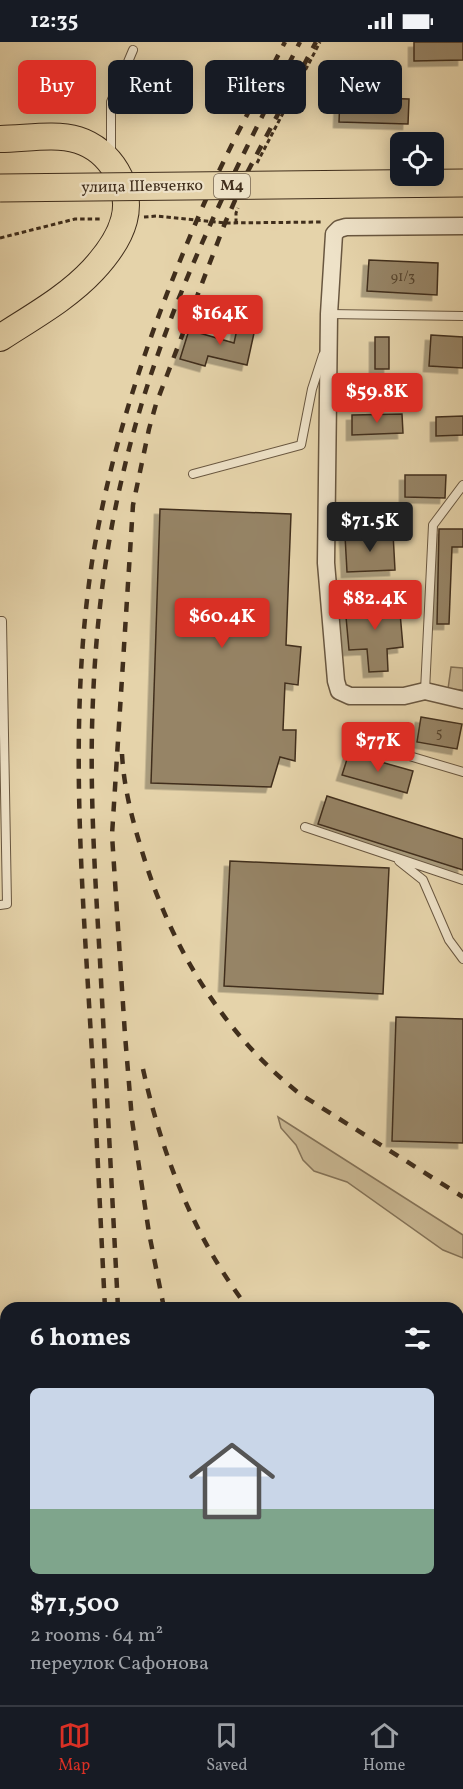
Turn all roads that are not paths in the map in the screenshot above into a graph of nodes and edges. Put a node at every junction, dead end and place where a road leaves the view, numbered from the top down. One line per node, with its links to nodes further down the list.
1 (133, 50): 3 (lane)
2 (0, 139): 3 (main road)
3 (111, 163): 9 (main road)
4 (463, 183): 5 (highway, улица Шевченко / M4, bridge)
5 (0, 188)
6 (463, 226): 7 (street)
7 (329, 314): 8 (lane); 10 (street)
8 (463, 316)
9 (0, 338)
10 (329, 338): 11 (lane); 14 (street)
11 (193, 474)
12 (463, 485): 14 (lane)
13 (0, 621): 21 (lane)
14 (425, 691): 15 (street)
15 (463, 700)
16 (406, 755): 17 (lane)
17 (463, 772)
18 (304, 827): 19 (lane)
19 (394, 857): 20 (lane); 22 (lane)
20 (463, 880)
21 (0, 905)
22 (463, 958)

